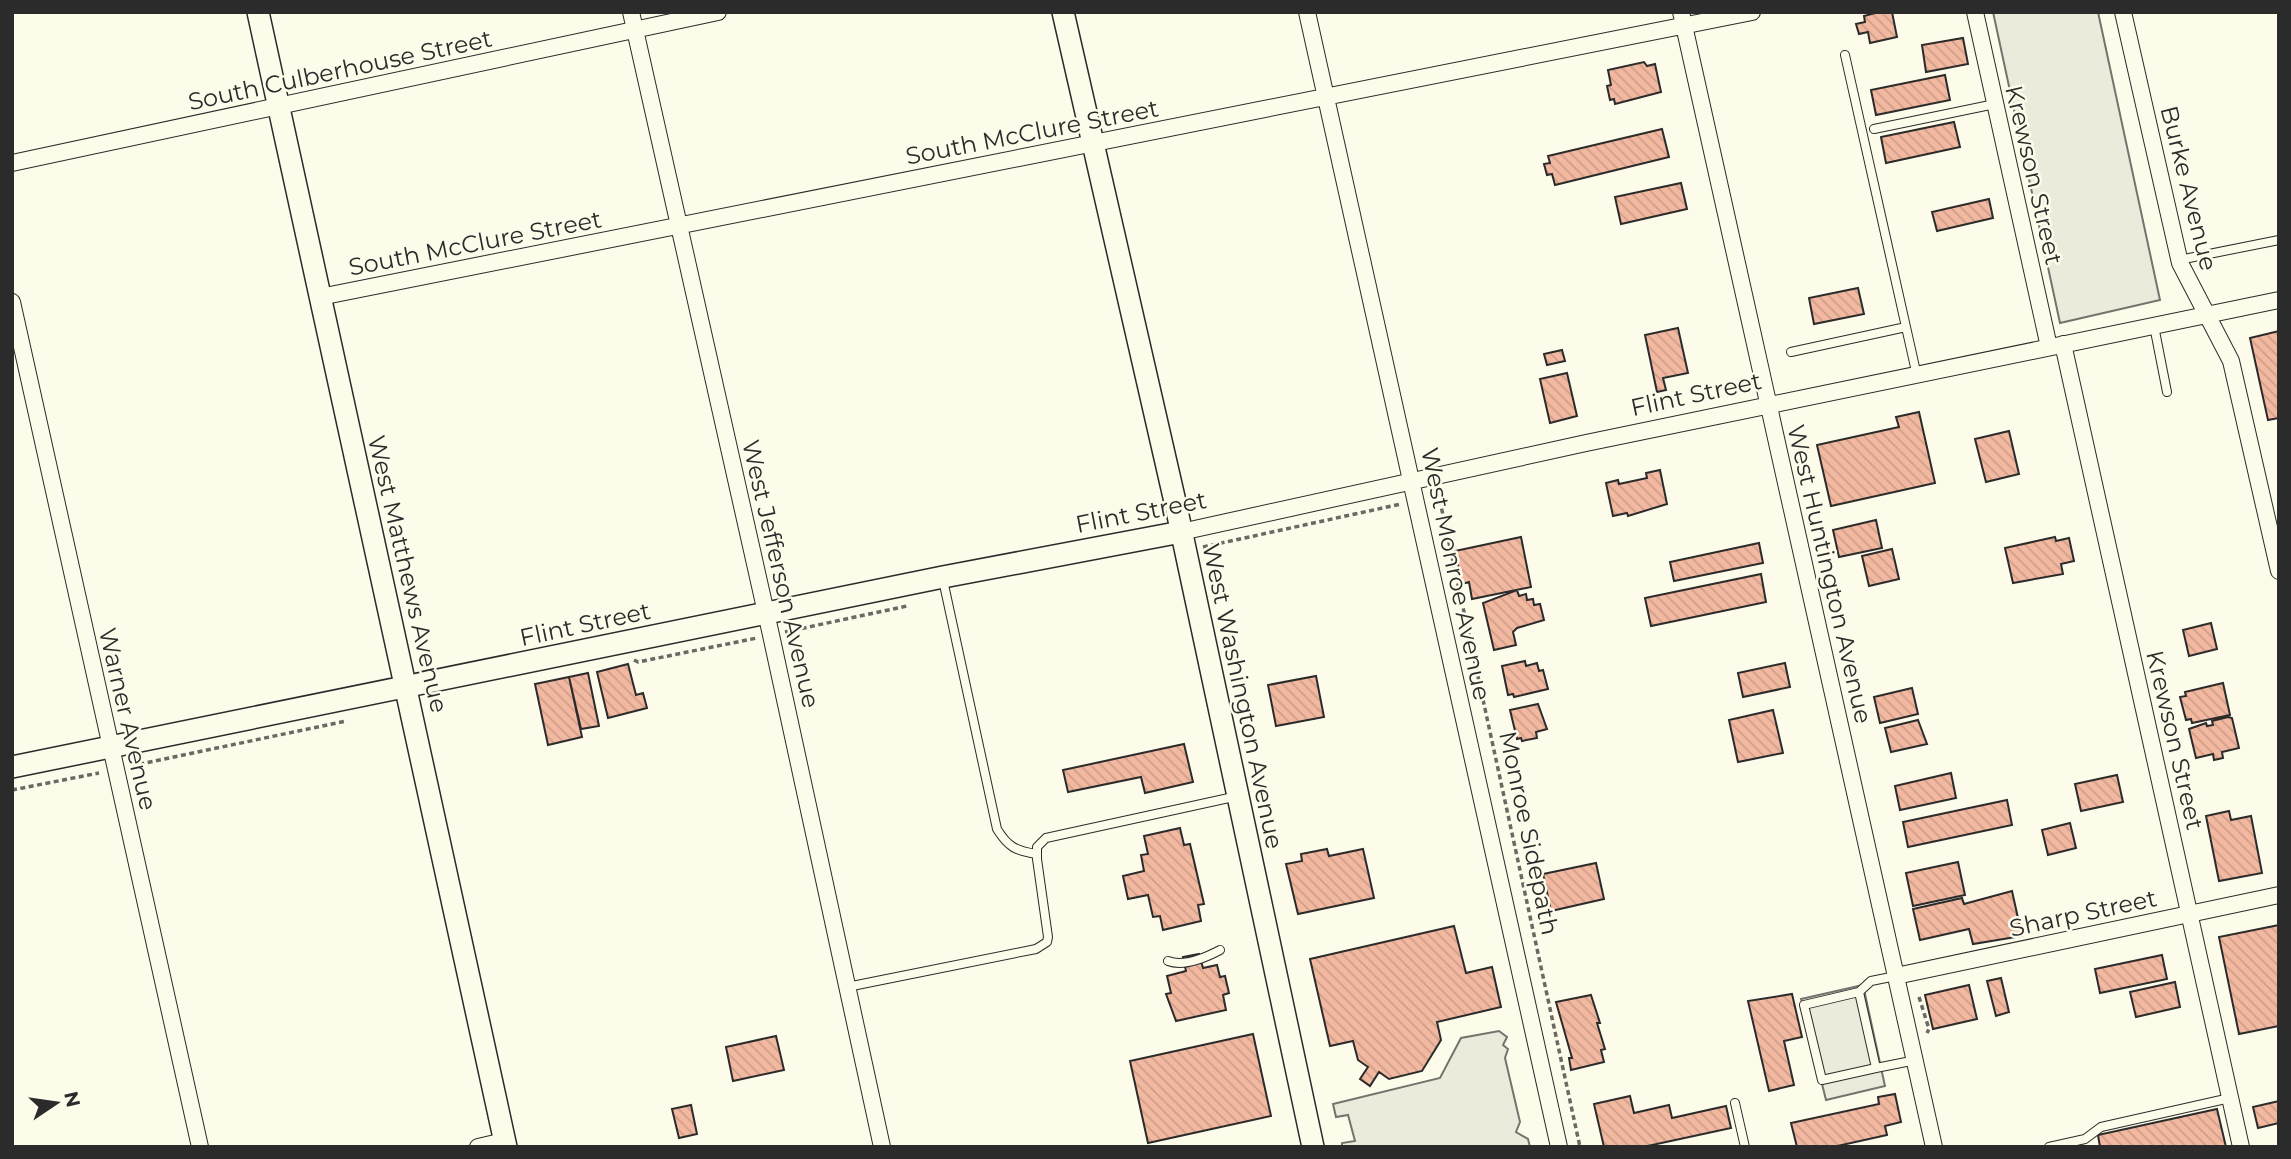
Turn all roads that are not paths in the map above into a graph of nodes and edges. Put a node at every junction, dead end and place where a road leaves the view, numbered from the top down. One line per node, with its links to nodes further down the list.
1 (258, 12): 14 (street, West Matthews Avenue)
2 (631, 12): 10 (street, West Jefferson Avenue)
3 (718, 12): 10 (street, South Culberhouse Street)
4 (1063, 12): 16 (street, West Washington Avenue)
5 (1307, 12): 12 (street, West Monroe Avenue)
6 (1752, 12): 9 (street, South McClure Street)
7 (1975, 12): 13 (street, Krewson Street)
8 (2123, 12): 20 (street, Burke Avenue)
9 (1682, 19): 12 (street, South McClure Street); 31 (street, West Huntington Avenue)
10 (635, 29): 14 (street, South Culberhouse Street); 18 (street, West Jefferson Avenue)
11 (1844, 55): 26 (lane)
12 (1326, 97): 16 (street, South McClure Street); 32 (street, West Monroe Avenue)
13 (1995, 104): 15 (lane); 27 (street, Krewson Street)
14 (279, 107): 17 (street, South Culberhouse Street); 21 (street, West Matthews Avenue)
15 (1874, 129)
16 (1093, 142): 18 (street, South McClure Street); 33 (street, West Washington Avenue)
17 (12, 163)
18 (680, 225): 21 (street, South McClure Street); 36 (street, West Jefferson Avenue)
19 (2279, 240): 20 (lane)
20 (2179, 260): 24 (street, Burke Avenue)
21 (320, 297): 37 (street, West Matthews Avenue)
22 (2279, 300): 24 (street, Flint Street)
23 (12, 302): 38 (street, Warner Avenue)
24 (2208, 315): 25 (street, Flint Street); 34 (street, Burke Avenue)
25 (2154, 326): 27 (street, Flint Street); 30 (lane)
26 (1906, 327): 28 (lane); 29 (lane)
27 (2056, 346): 29 (street, Flint Street); 43 (street, Krewson Street)
28 (1791, 352)
29 (1917, 376): 31 (street, Flint Street)
30 (2167, 392)
31 (1769, 405): 32 (street, Flint Street); 46 (street, West Huntington Avenue)
32 (1413, 480): 33 (street, Flint Street); 58 (street, West Monroe Avenue)
33 (1181, 532): 35 (street, Flint Street); 40 (street, West Washington Avenue)
34 (2279, 571)
35 (943, 577): 36 (street, Flint Street); 41 (lane)
36 (766, 614): 37 (street, Flint Street); 47 (street, West Jefferson Avenue)
37 (407, 687): 38 (street, Flint Street); 53 (street, West Matthews Avenue)
38 (112, 747): 39 (street, Flint Street); 54 (street, Warner Avenue)
39 (12, 767)
40 (1238, 796): 41 (lane); 57 (street, West Washington Avenue)
41 (1037, 854): 47 (lane)
42 (2279, 895): 43 (street, Sharp Street)
43 (2190, 914): 46 (street, Sharp Street); 51 (street, Krewson Street)
44 (1220, 950): 45 (lane)
45 (1168, 961)
46 (1896, 976): 48 (lane); 49 (street, West Huntington Avenue)
47 (847, 987): 56 (street, West Jefferson Avenue)
48 (1859, 992): 50 (lane); 50 (lane)
49 (1916, 1060): 50 (lane); 60 (street, West Huntington Avenue)
50 (1876, 1068)
51 (2230, 1098): 61 (lane); 62 (street, Krewson Street)
52 (1735, 1103): 59 (lane)
53 (505, 1144): 55 (street)
54 (200, 1147)
55 (478, 1147)
56 (881, 1147)
57 (1313, 1147)
58 (1559, 1147)
59 (1745, 1147)
60 (1934, 1147)
61 (2049, 1147)
62 (2241, 1147)

